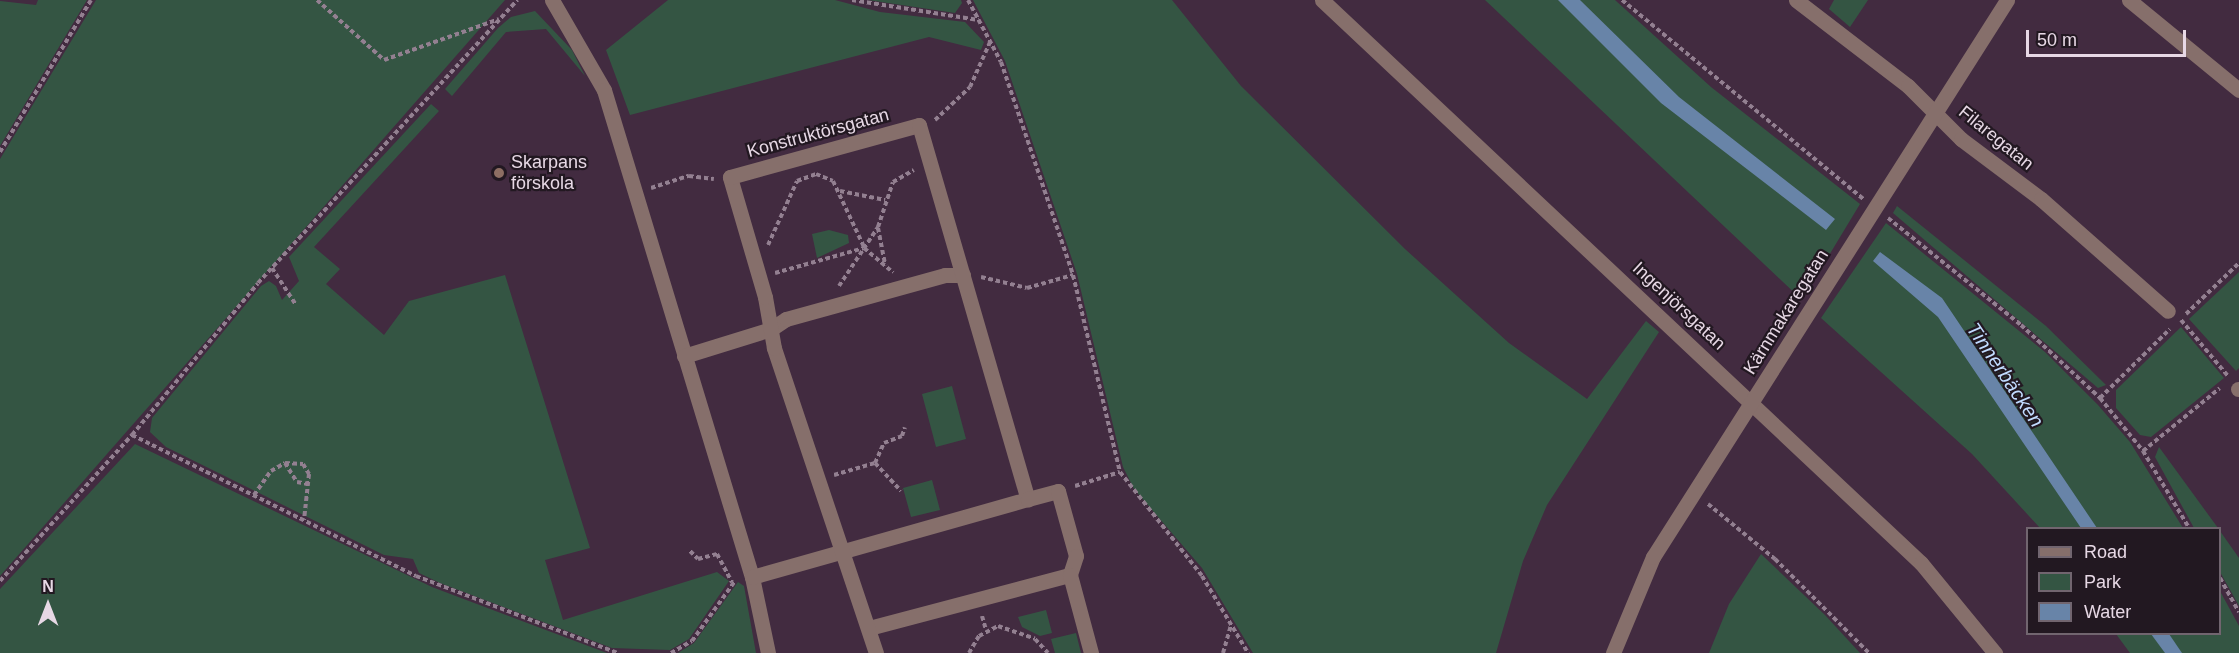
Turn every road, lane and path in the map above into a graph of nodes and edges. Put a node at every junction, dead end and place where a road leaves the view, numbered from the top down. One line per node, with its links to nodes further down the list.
1 (91, 0): 18 (path)
2 (317, 0): 12 (path)
3 (517, 0): 12 (path)
4 (552, 0): 24 (street)
5 (852, 0): 13 (path)
6 (968, 0): 13 (path)
7 (1322, 0): 43 (street, Ingenjörsgatan)
8 (1622, 0): 26 (path)
9 (1797, 0): 16 (street, Filaregatan)
10 (2007, 0): 16 (street, Kärnmakaregatan)
11 (2129, 0): 15 (street)
12 (501, 18): 31 (path)
13 (978, 20): 14 (path)
14 (990, 41): 17 (path); 33 (path)
15 (2239, 90)
16 (1935, 114): 26 (street, Kärnmakaregatan); 38 (street, Filaregatan)
17 (919, 125): 19 (street, Konstruktörsgatan); 20 (street)
18 (0, 152)
19 (791, 160): 21 (street, Konstruktörsgatan); 22 (path)
20 (928, 163): 25 (path); 32 (street)
21 (730, 177): 24 (path); 29 (street, Konstruktörsgatan)
22 (797, 181): 23 (path); 29 (path)
23 (840, 191): 25 (path); 28 (path)
24 (634, 193): 40 (street)
25 (885, 200): 27 (path)
26 (1875, 208): 43 (street, Kärnmakaregatan); 46 (path)
27 (878, 227): 28 (path); 30 (path)
28 (864, 248): 30 (path); 34 (path); 37 (path)
29 (753, 255): 34 (street, Konstruktörsgatan)
30 (885, 266): 35 (path)
31 (272, 268): 36 (path); 45 (path)
32 (963, 274): 33 (path); 35 (street); 56 (street)
33 (1072, 275): 49 (path)
34 (760, 278): 39 (street, Konstruktörsgatan)
35 (908, 285): 37 (street)
36 (296, 305)
37 (823, 308): 39 (street)
38 (2168, 311): 42 (path)
39 (771, 329): 40 (street); 50 (street, Konstruktörsgatan)
40 (684, 356): 62 (street)
41 (2239, 372): 42 (path)
42 (2236, 386): 46 (path)
43 (1752, 404): 54 (street, Kärnmakaregatan); 80 (street, Ingenjörsgatan)
44 (905, 427): 48 (path)
45 (132, 435): 55 (path); 64 (path)
46 (2143, 451): 58 (path)
47 (285, 463): 51 (path); 51 (path); 55 (path)
48 (875, 463): 50 (path); 52 (path)
49 (1120, 472): 53 (path); 67 (path)
50 (819, 480): 60 (street, Konstruktörsgatan)
51 (308, 484): 57 (path)
52 (902, 491)
53 (1058, 491): 56 (street); 61 (street)
54 (1693, 493): 78 (street, Kärnmakaregatan); 79 (path)
55 (254, 495): 57 (path)
56 (1028, 499): 60 (street)
57 (304, 520): 69 (path)
58 (2188, 527)
59 (690, 551): 65 (path)
60 (842, 553): 62 (street); 68 (street, Konstruktörsgatan)
61 (1070, 575): 68 (street); 75 (street)
62 (752, 577): 65 (path); 71 (street)
63 (2221, 580): 66 (path)
64 (0, 581)
65 (732, 582): 70 (path)
66 (2239, 612)
67 (1232, 624): 76 (path); 77 (path)
68 (869, 628): 72 (street, Konstruktörsgatan)
69 (618, 653)
70 (671, 653)
71 (768, 653)
72 (876, 653)
73 (969, 653): 74 (path)
74 (1048, 653)
75 (1091, 653)
76 (1223, 653)
77 (1248, 653)
78 (1613, 653)
79 (1869, 653)
80 (1995, 653)

